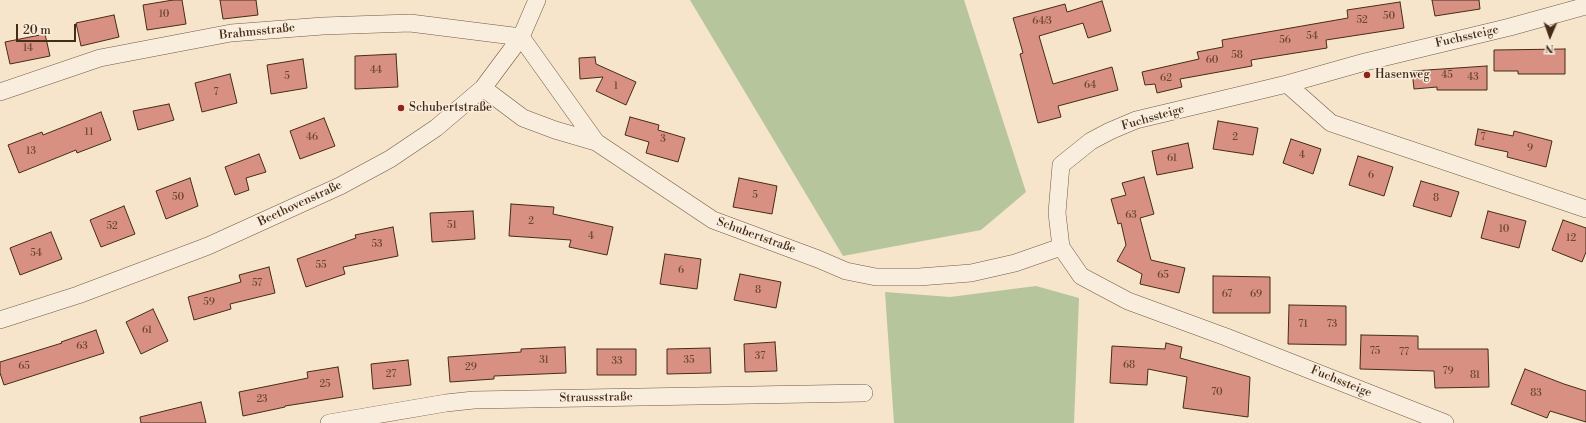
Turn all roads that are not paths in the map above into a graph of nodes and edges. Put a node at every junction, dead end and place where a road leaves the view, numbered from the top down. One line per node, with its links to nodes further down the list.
1 (537, 0): 3 (street, Beethovenstraße)
2 (1586, 6): 4 (street, Fuchssteige)
3 (521, 37): 5 (street, Beethovenstraße); 6 (street, Brahmsstraße); 7 (street, Schubertstraße)
4 (1287, 84): 8 (street); 9 (street, Fuchssteige)
5 (483, 88): 7 (street); 10 (street, Beethovenstraße)
6 (0, 92)
7 (596, 142): 9 (street, Schubertstraße)
8 (1586, 209)
9 (1061, 248): 13 (street, Fuchssteige)
10 (0, 320)
11 (864, 393): 12 (street, Straussstraße)
12 (329, 423)
13 (1445, 423)

